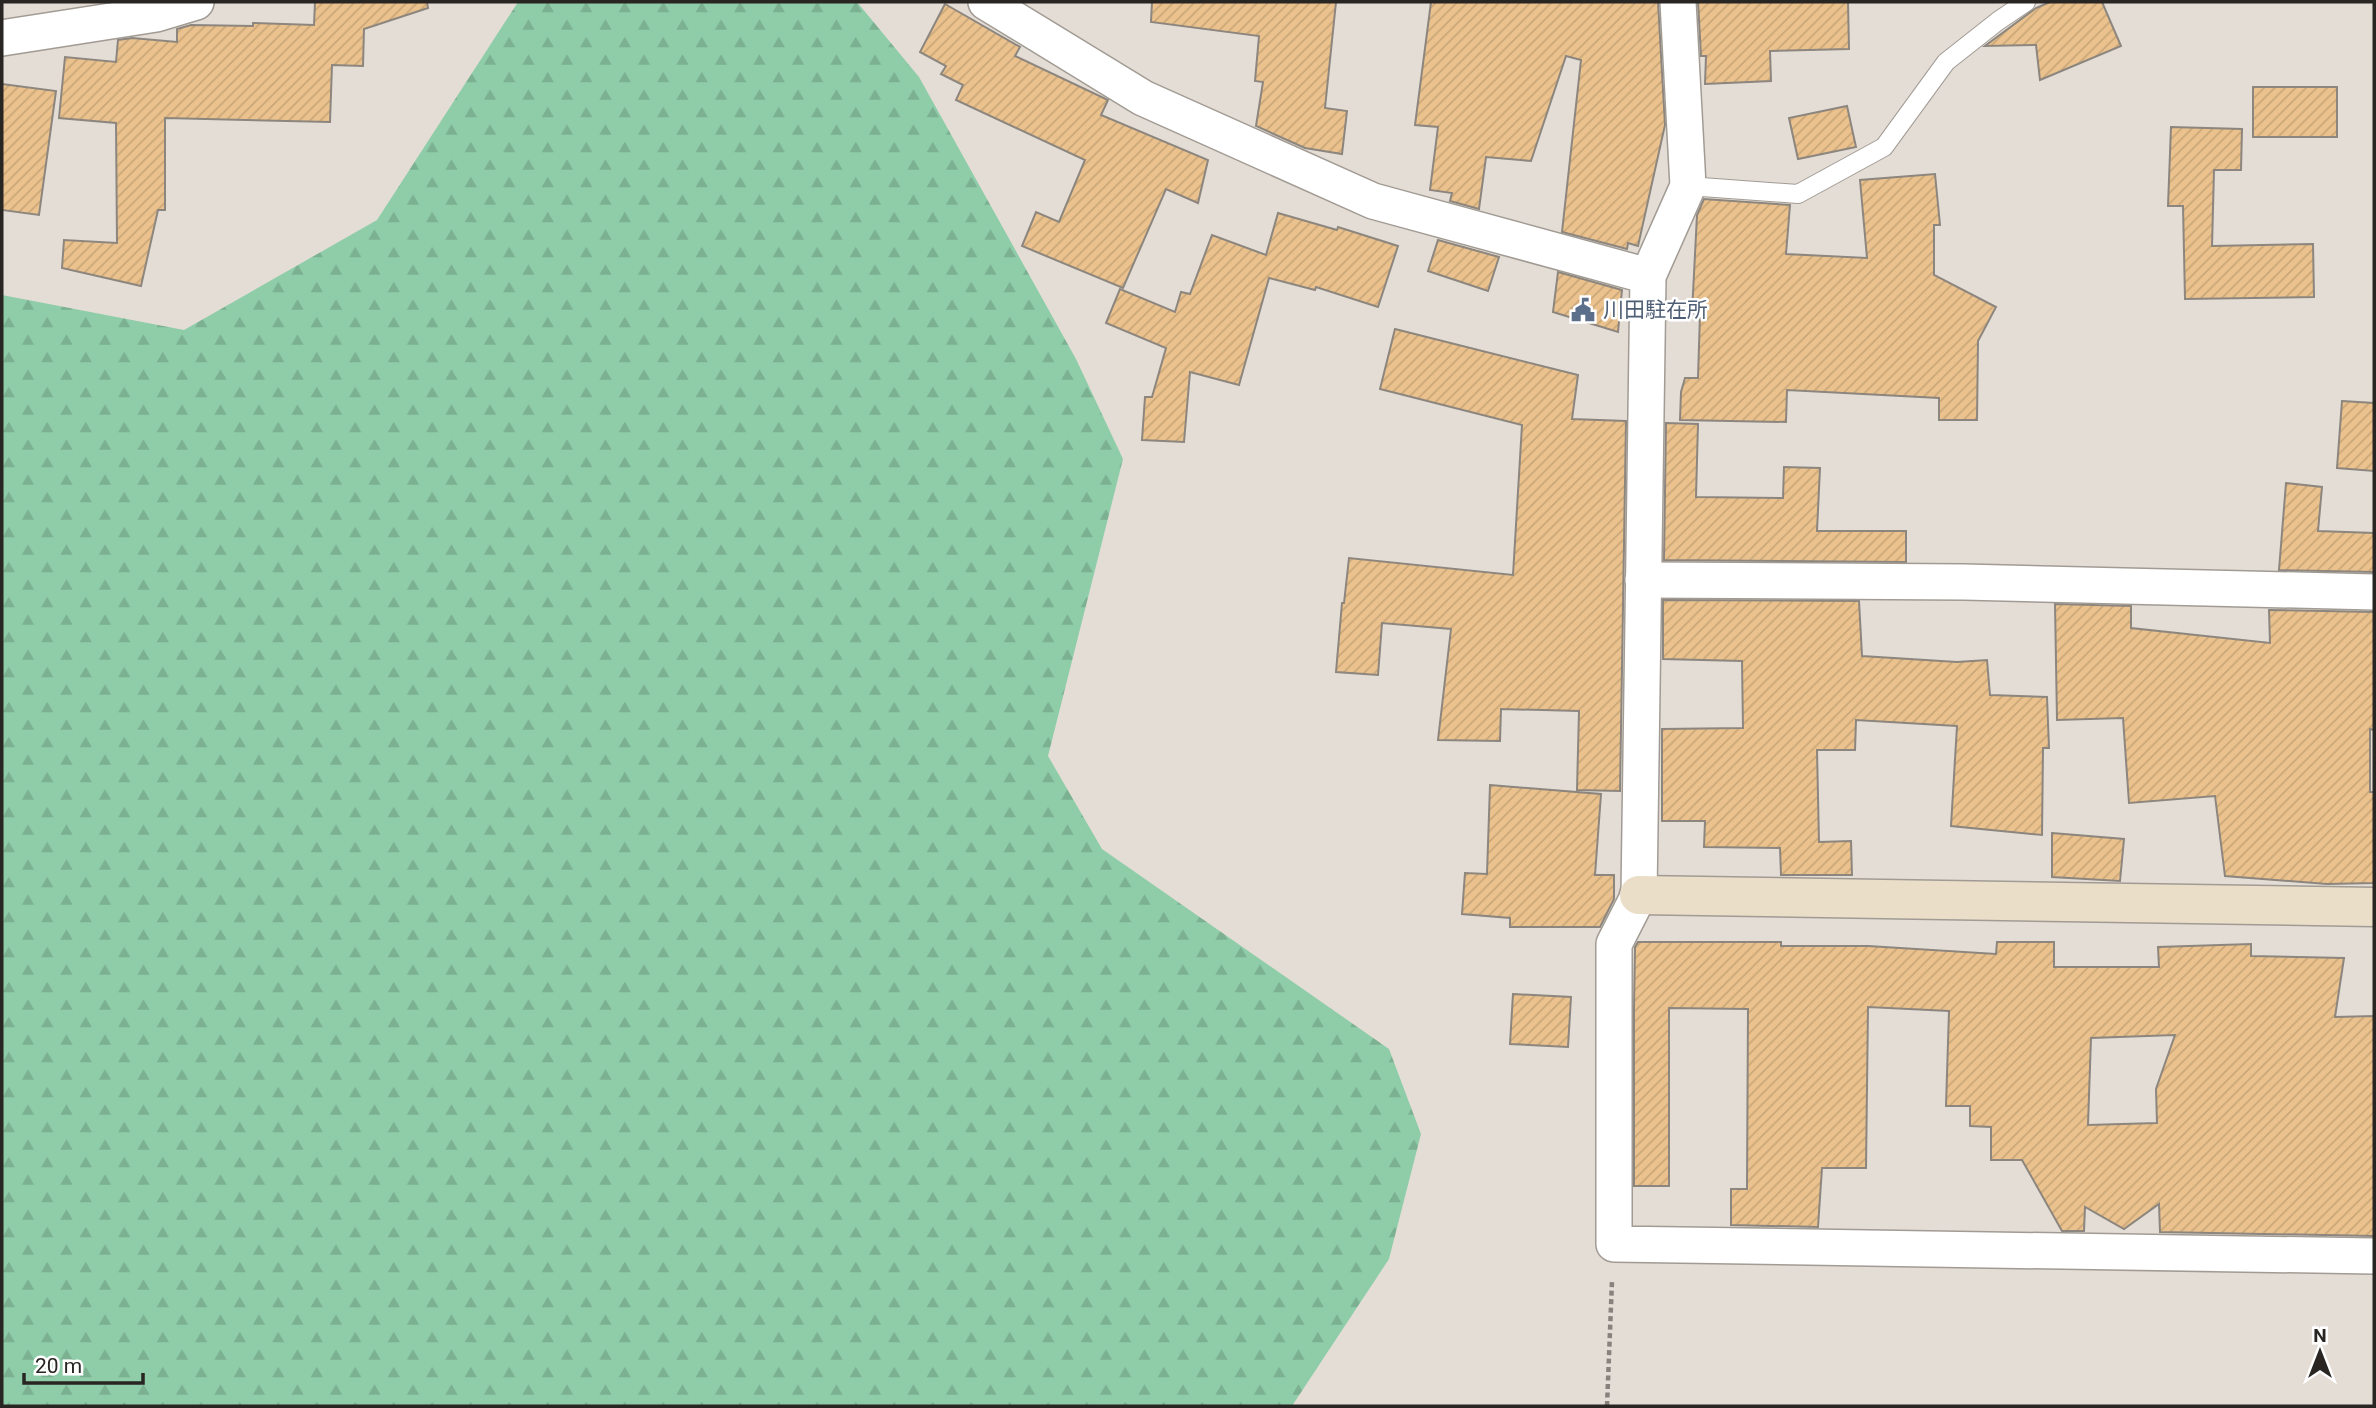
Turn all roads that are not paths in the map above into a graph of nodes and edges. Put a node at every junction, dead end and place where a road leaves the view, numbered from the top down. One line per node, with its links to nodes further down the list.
1 (196, 2): 5 (street)
2 (986, 2): 7 (street)
3 (1678, 2): 6 (street)
4 (2026, 2): 6 (lane)
5 (2, 38)
6 (1688, 186): 7 (street)
7 (1648, 276): 8 (street)
8 (1643, 580): 9 (street); 10 (street)
9 (2374, 592)
10 (1639, 895): 11 (street); 12 (street)
11 (2374, 907)
12 (2374, 1256)

